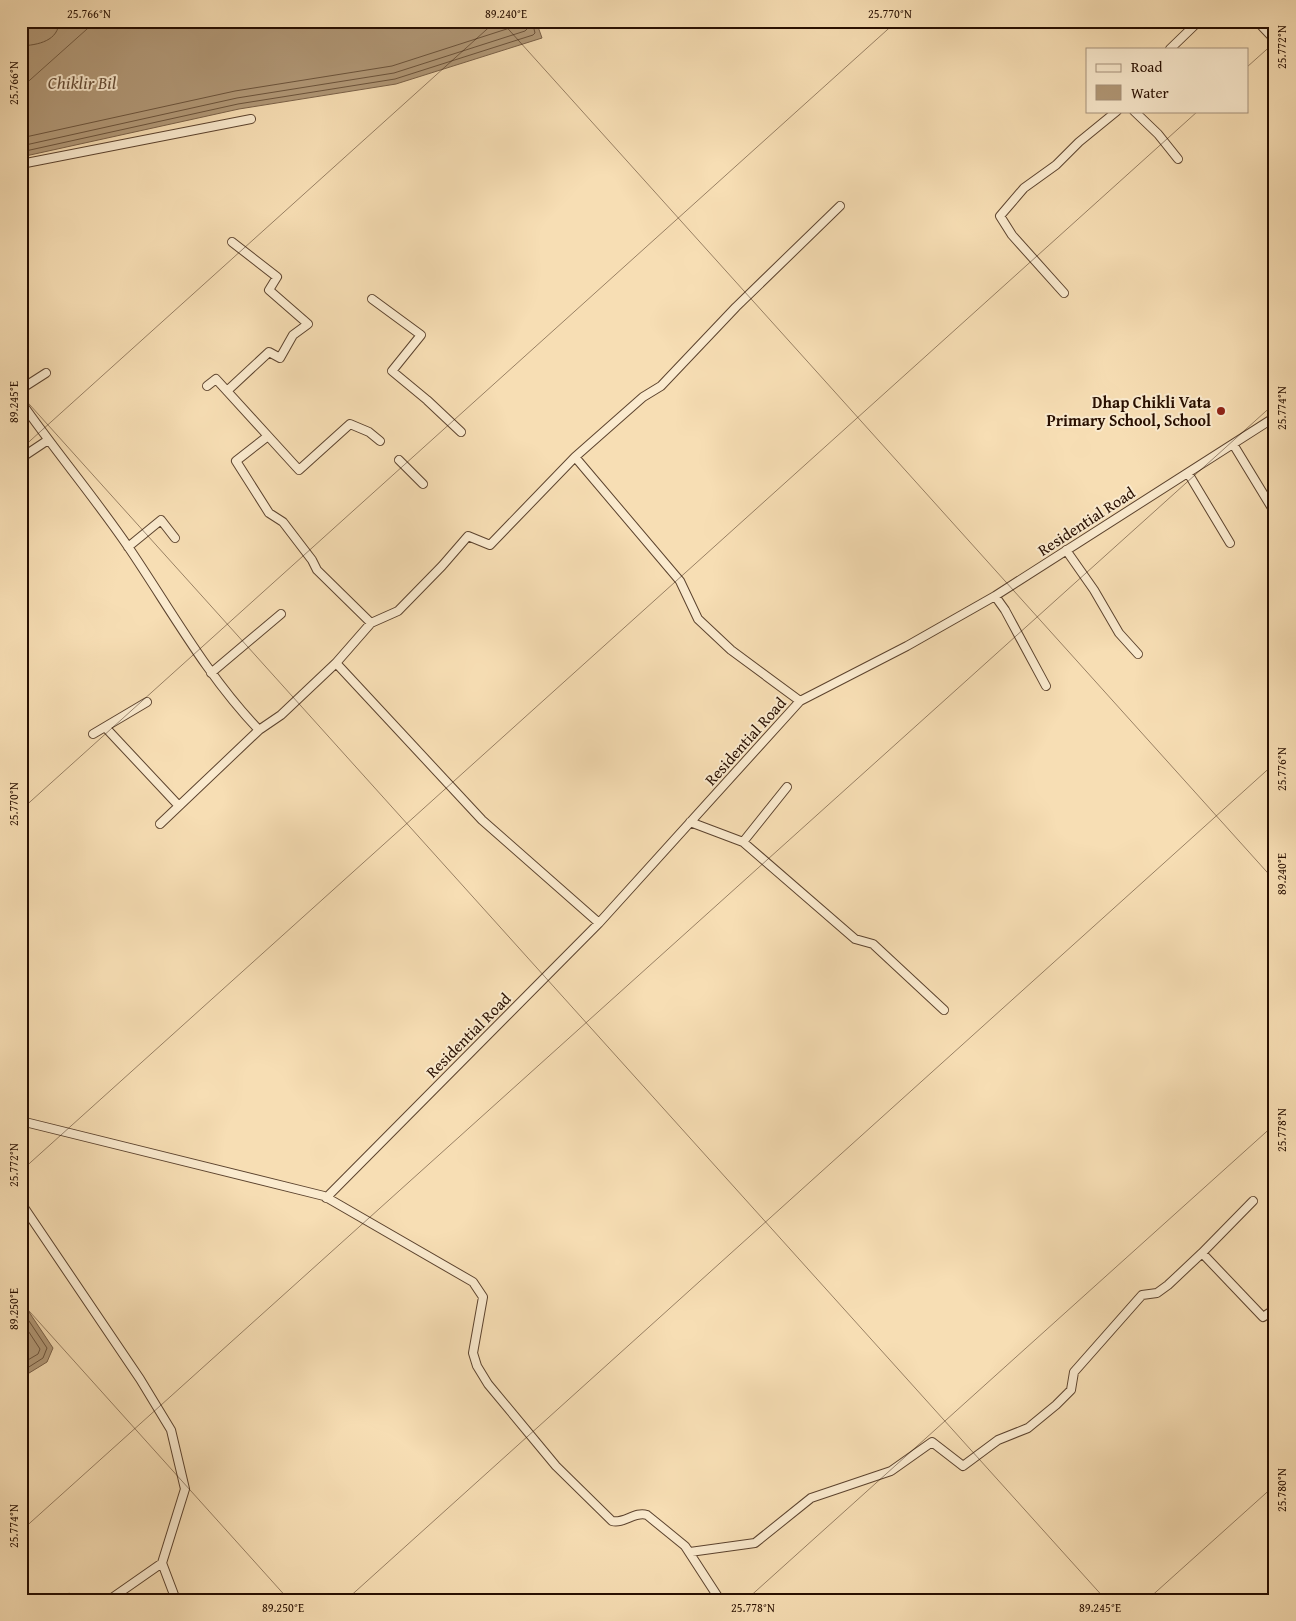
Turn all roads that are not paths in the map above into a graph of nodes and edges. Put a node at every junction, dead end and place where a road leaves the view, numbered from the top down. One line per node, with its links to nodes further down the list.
1 (1198, 21): 4 (street)
2 (1257, 21): 3 (street)
3 (1275, 40)
4 (1171, 48)
5 (1116, 112): 12 (street)
6 (1135, 112): 8 (street)
7 (251, 119): 9 (street)
8 (1178, 159)
9 (21, 164)
10 (840, 206): 25 (street)
11 (232, 242): 17 (street)
12 (1064, 292)
13 (372, 298): 20 (street)
14 (46, 373): 16 (street)
15 (207, 386): 17 (street)
16 (21, 389)
17 (227, 392): 21 (street)
18 (21, 402): 22 (street)
19 (1275, 417): 24 (street, Residential Road)
20 (461, 432)
21 (268, 436): 23 (street); 37 (street)
22 (48, 440): 26 (street); 33 (street)
23 (380, 441)
24 (1233, 444): 28 (street, Residential Road); 30 (street)
25 (575, 457): 37 (street); 42 (street)
26 (21, 458)
27 (399, 460): 29 (street)
28 (1188, 472): 32 (street); 34 (street, Residential Road)
29 (423, 484)
30 (1275, 513)
31 (175, 538): 33 (street)
32 (1230, 543)
33 (128, 547): 40 (street)
34 (1066, 550): 35 (street, Residential Road); 38 (street)
35 (995, 596): 41 (street); 42 (street, Residential Road)
36 (281, 614): 40 (street)
37 (371, 623): 39 (street)
38 (1138, 654)
39 (336, 663): 45 (street); 52 (street)
40 (211, 673): 45 (street)
41 (1046, 686)
42 (800, 701): 49 (street, Residential Road)
43 (148, 702): 44 (street)
44 (105, 727): 46 (street); 48 (street)
45 (259, 730): 48 (street)
46 (93, 734)
47 (786, 787): 51 (street)
48 (179, 806): 50 (street)
49 (690, 822): 51 (street); 52 (street, Residential Road)
50 (160, 824)
51 (743, 842): 53 (street)
52 (599, 923): 55 (street, Residential Road)
53 (944, 1010)
54 (21, 1121): 55 (street)
55 (326, 1198): 60 (street)
56 (1253, 1201): 58 (street)
57 (21, 1203): 61 (street)
58 (1202, 1253): 59 (street); 60 (street)
59 (1275, 1309)
60 (690, 1552): 64 (street)
61 (162, 1564): 62 (street); 63 (street)
62 (109, 1600)
63 (176, 1600)
64 (720, 1600)

